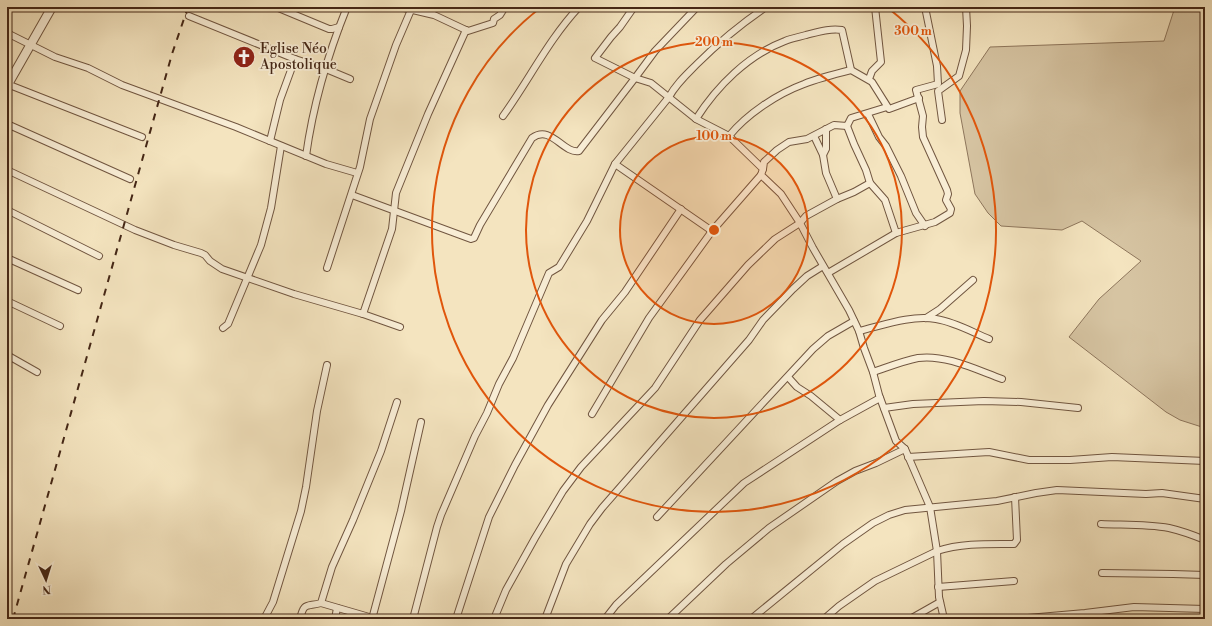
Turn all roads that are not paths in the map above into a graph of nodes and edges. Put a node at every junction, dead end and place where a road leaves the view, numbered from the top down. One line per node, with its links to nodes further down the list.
1 (52, 7): 18 (street)
2 (276, 7): 15 (street)
3 (347, 7): 15 (street)
4 (400, 7): 13 (street)
5 (505, 7): 16 (street)
6 (579, 7): 32 (street)
7 (634, 7): 22 (street)
8 (697, 7): 22 (street)
9 (766, 7): 28 (street)
10 (876, 7): 24 (street)
11 (925, 7): 25 (street)
12 (966, 7): 27 (street)
13 (412, 10): 16 (street); 48 (street)
14 (190, 16): 19 (street)
15 (339, 27): 20 (street)
16 (466, 30): 55 (street)
17 (7, 32): 18 (street)
18 (30, 45): 26 (street); 41 (street)
19 (295, 59): 20 (street); 41 (street)
20 (326, 69): 23 (street); 44 (street)
21 (851, 70): 24 (street); 33 (street); 38 (street)
22 (635, 78): 28 (street); 55 (street)
23 (350, 79)
24 (870, 79): 30 (street)
25 (938, 84): 27 (street); 29 (street)
26 (7, 85): 40 (street)
27 (938, 92): 34 (street)
28 (669, 96): 33 (street); 45 (street)
29 (919, 98): 30 (street); 57 (street)
30 (887, 107): 31 (street)
31 (868, 114): 36 (street); 57 (street)
32 (503, 116)
33 (696, 119): 38 (street)
34 (942, 120)
35 (7, 124): 49 (street)
36 (847, 126): 37 (street); 50 (street)
37 (826, 129): 39 (street); 43 (street)
38 (728, 136): 47 (street)
39 (814, 136): 43 (street); 47 (street)
40 (142, 137)
41 (270, 141): 42 (street)
42 (281, 146): 44 (street); 65 (street)
43 (823, 155): 52 (street)
44 (306, 156): 48 (street)
45 (615, 164): 53 (street); 112 (street)
46 (7, 170): 65 (street)
47 (762, 172): 56 (street); 58 (street)
48 (357, 173): 51 (street)
49 (130, 179)
50 (870, 184): 52 (street); 59 (street)
51 (352, 195): 55 (street); 63 (street)
52 (837, 199): 56 (street)
53 (681, 209): 58 (street); 113 (street)
54 (7, 210): 60 (street)
55 (394, 210): 69 (street)
56 (800, 223): 62 (street); 114 (street)
57 (925, 226): 59 (street)
58 (712, 231): 87 (street)
59 (896, 233): 64 (street)
60 (99, 256)
61 (7, 258): 67 (street)
62 (823, 266): 64 (street); 115 (street)
63 (327, 268)
64 (828, 273): 71 (street)
65 (247, 277): 69 (street); 74 (street)
66 (973, 280): 70 (street)
67 (78, 290)
68 (7, 301): 72 (street)
69 (363, 314): 73 (street)
70 (916, 319): 75 (street); 76 (street)
71 (854, 321): 75 (street); 81 (street)
72 (60, 326)
73 (400, 327)
74 (223, 328)
75 (859, 331): 80 (street)
76 (989, 338)
77 (7, 355): 79 (street)
78 (327, 365): 108 (street)
79 (37, 372)
80 (873, 372): 82 (street); 83 (street)
81 (788, 377): 88 (street); 96 (street)
82 (1002, 379)
83 (880, 398): 85 (street); 88 (street)
84 (397, 402): 105 (street)
85 (884, 408): 86 (street); 90 (street)
86 (1078, 408)
87 (592, 414)
88 (840, 420): 116 (street)
89 (421, 422): 111 (street)
90 (905, 449): 91 (street); 117 (street)
91 (908, 457): 92 (street); 95 (street)
92 (1205, 461)
93 (1014, 497): 94 (street); 95 (street); 99 (street)
94 (1205, 499)
95 (930, 507): 99 (street); 118 (street)
96 (657, 517)
97 (1101, 524): 98 (street)
98 (1205, 540)
99 (937, 551): 103 (street); 119 (street)
100 (1102, 573): 101 (street)
101 (1205, 575)
102 (1014, 581): 103 (street)
103 (938, 587): 104 (street)
104 (940, 602): 120 (street); 121 (street)
105 (321, 603): 106 (street); 109 (street)
106 (337, 608): 110 (street); 111 (street)
107 (1205, 609): 122 (street)
108 (264, 619)
109 (300, 619)
110 (336, 619)
111 (373, 619)
112 (414, 619)
113 (456, 619)
114 (494, 619)
115 (545, 619)
116 (605, 619)
117 (668, 619)
118 (751, 619)
119 (824, 619)
120 (910, 619)
121 (944, 619)
122 (1015, 619)

